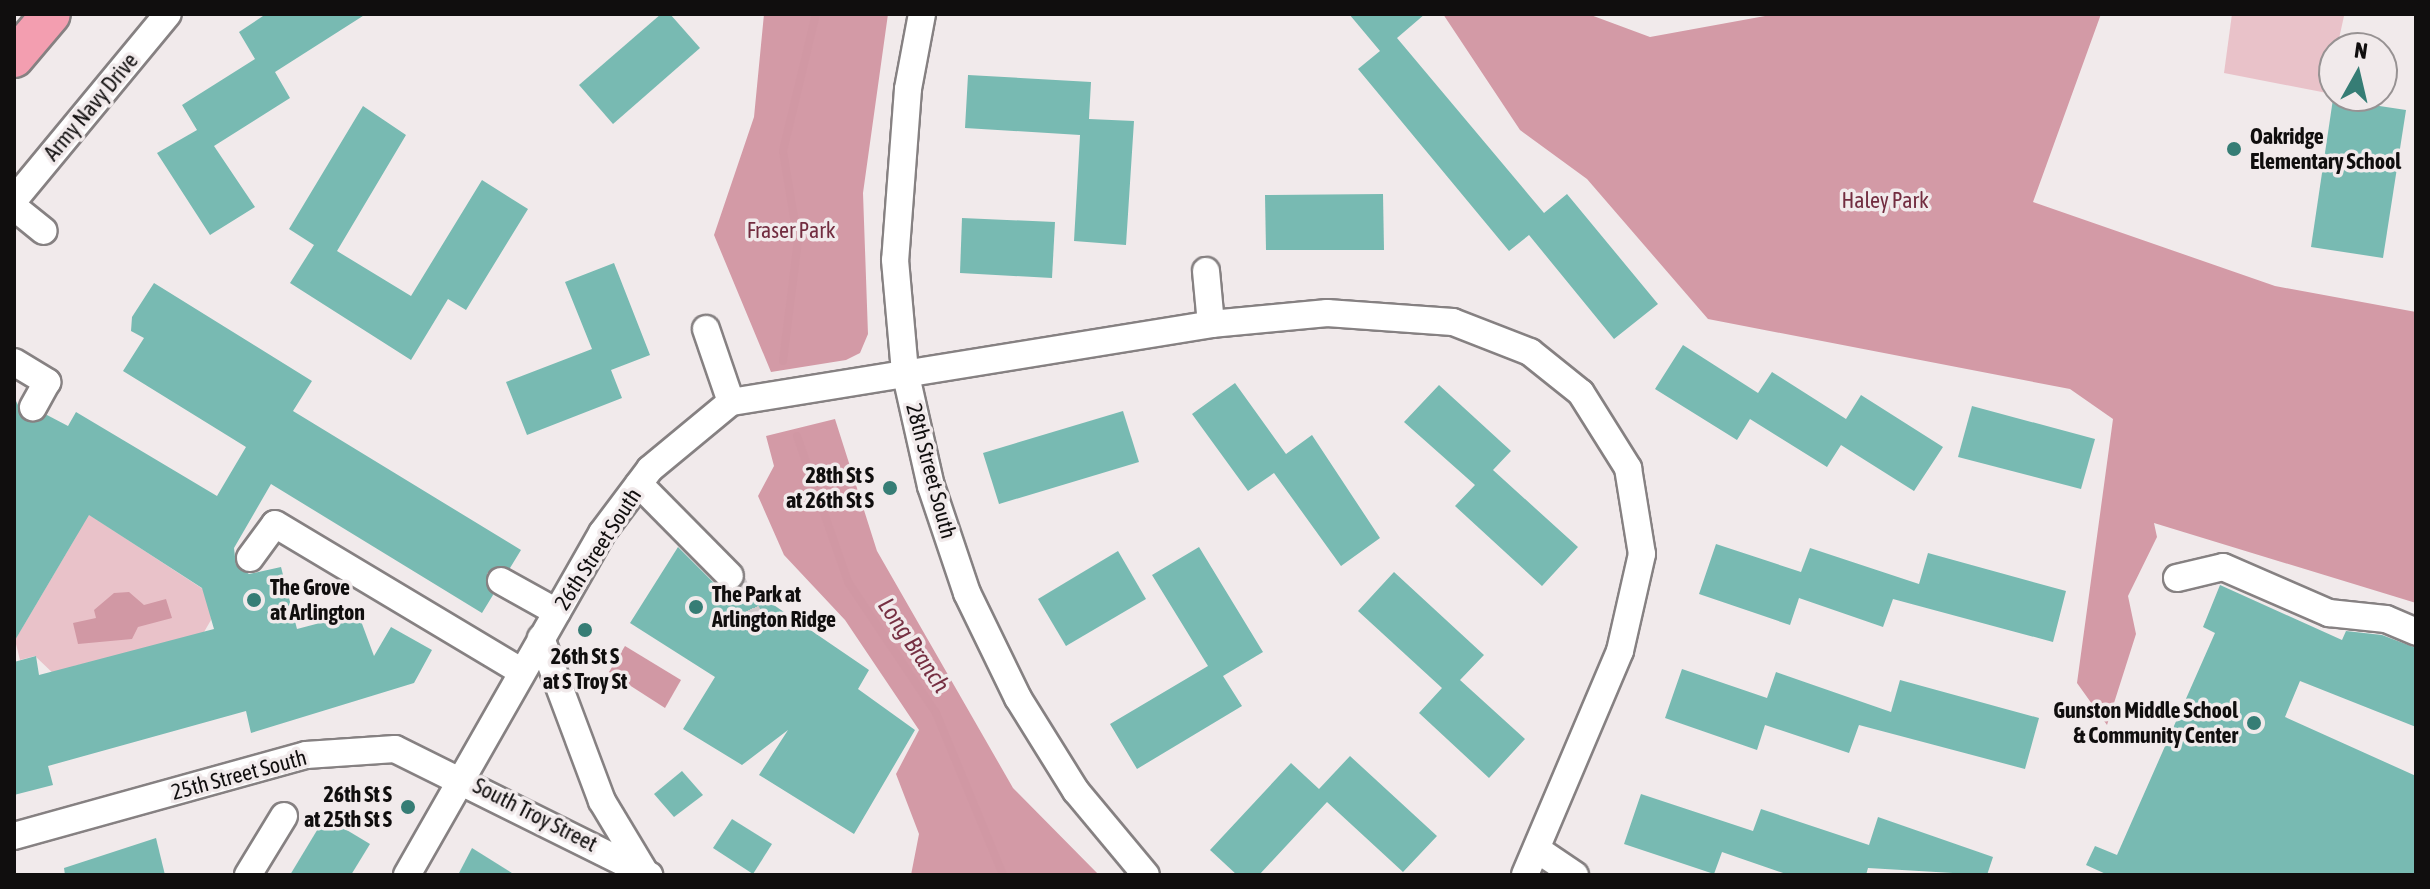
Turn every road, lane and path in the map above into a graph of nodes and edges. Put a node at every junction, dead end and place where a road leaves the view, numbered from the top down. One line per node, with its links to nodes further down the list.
1 (51, 14): 4 (highway)
2 (168, 14): 5 (street, Army Navy Drive)
3 (922, 14): 12 (street, 28th Street South)
4 (14, 58)
5 (14, 200)
6 (14, 207): 7 (street)
7 (44, 231)
8 (1206, 271): 9 (street)
9 (1211, 324): 12 (street); 27 (street)
10 (706, 329): 13 (street)
11 (14, 362): 14 (street)
12 (905, 371): 13 (street); 31 (street, 28th Street South)
13 (731, 402): 15 (street, 26th Street South)
14 (33, 407)
15 (639, 484): 17 (street); 20 (street, 26th Street South)
16 (250, 558): 23 (street)
17 (730, 576)
18 (2177, 578): 21 (street)
19 (501, 581): 20 (street)
20 (557, 612): 22 (street, 26th Street South)
21 (2416, 632)
22 (541, 638): 23 (street, 26th Street South); 28 (street)
23 (522, 672): 24 (street, 26th Street South)
24 (463, 778): 26 (street, 25th Street South); 28 (street, South Troy Street); 30 (street, 26th Street South)
25 (284, 816): 29 (street)
26 (14, 836)
27 (1541, 852): 32 (street); 33 (street)
28 (646, 873)
29 (248, 875)
30 (407, 875)
31 (1146, 875)
32 (1525, 875)
33 (1575, 875)

